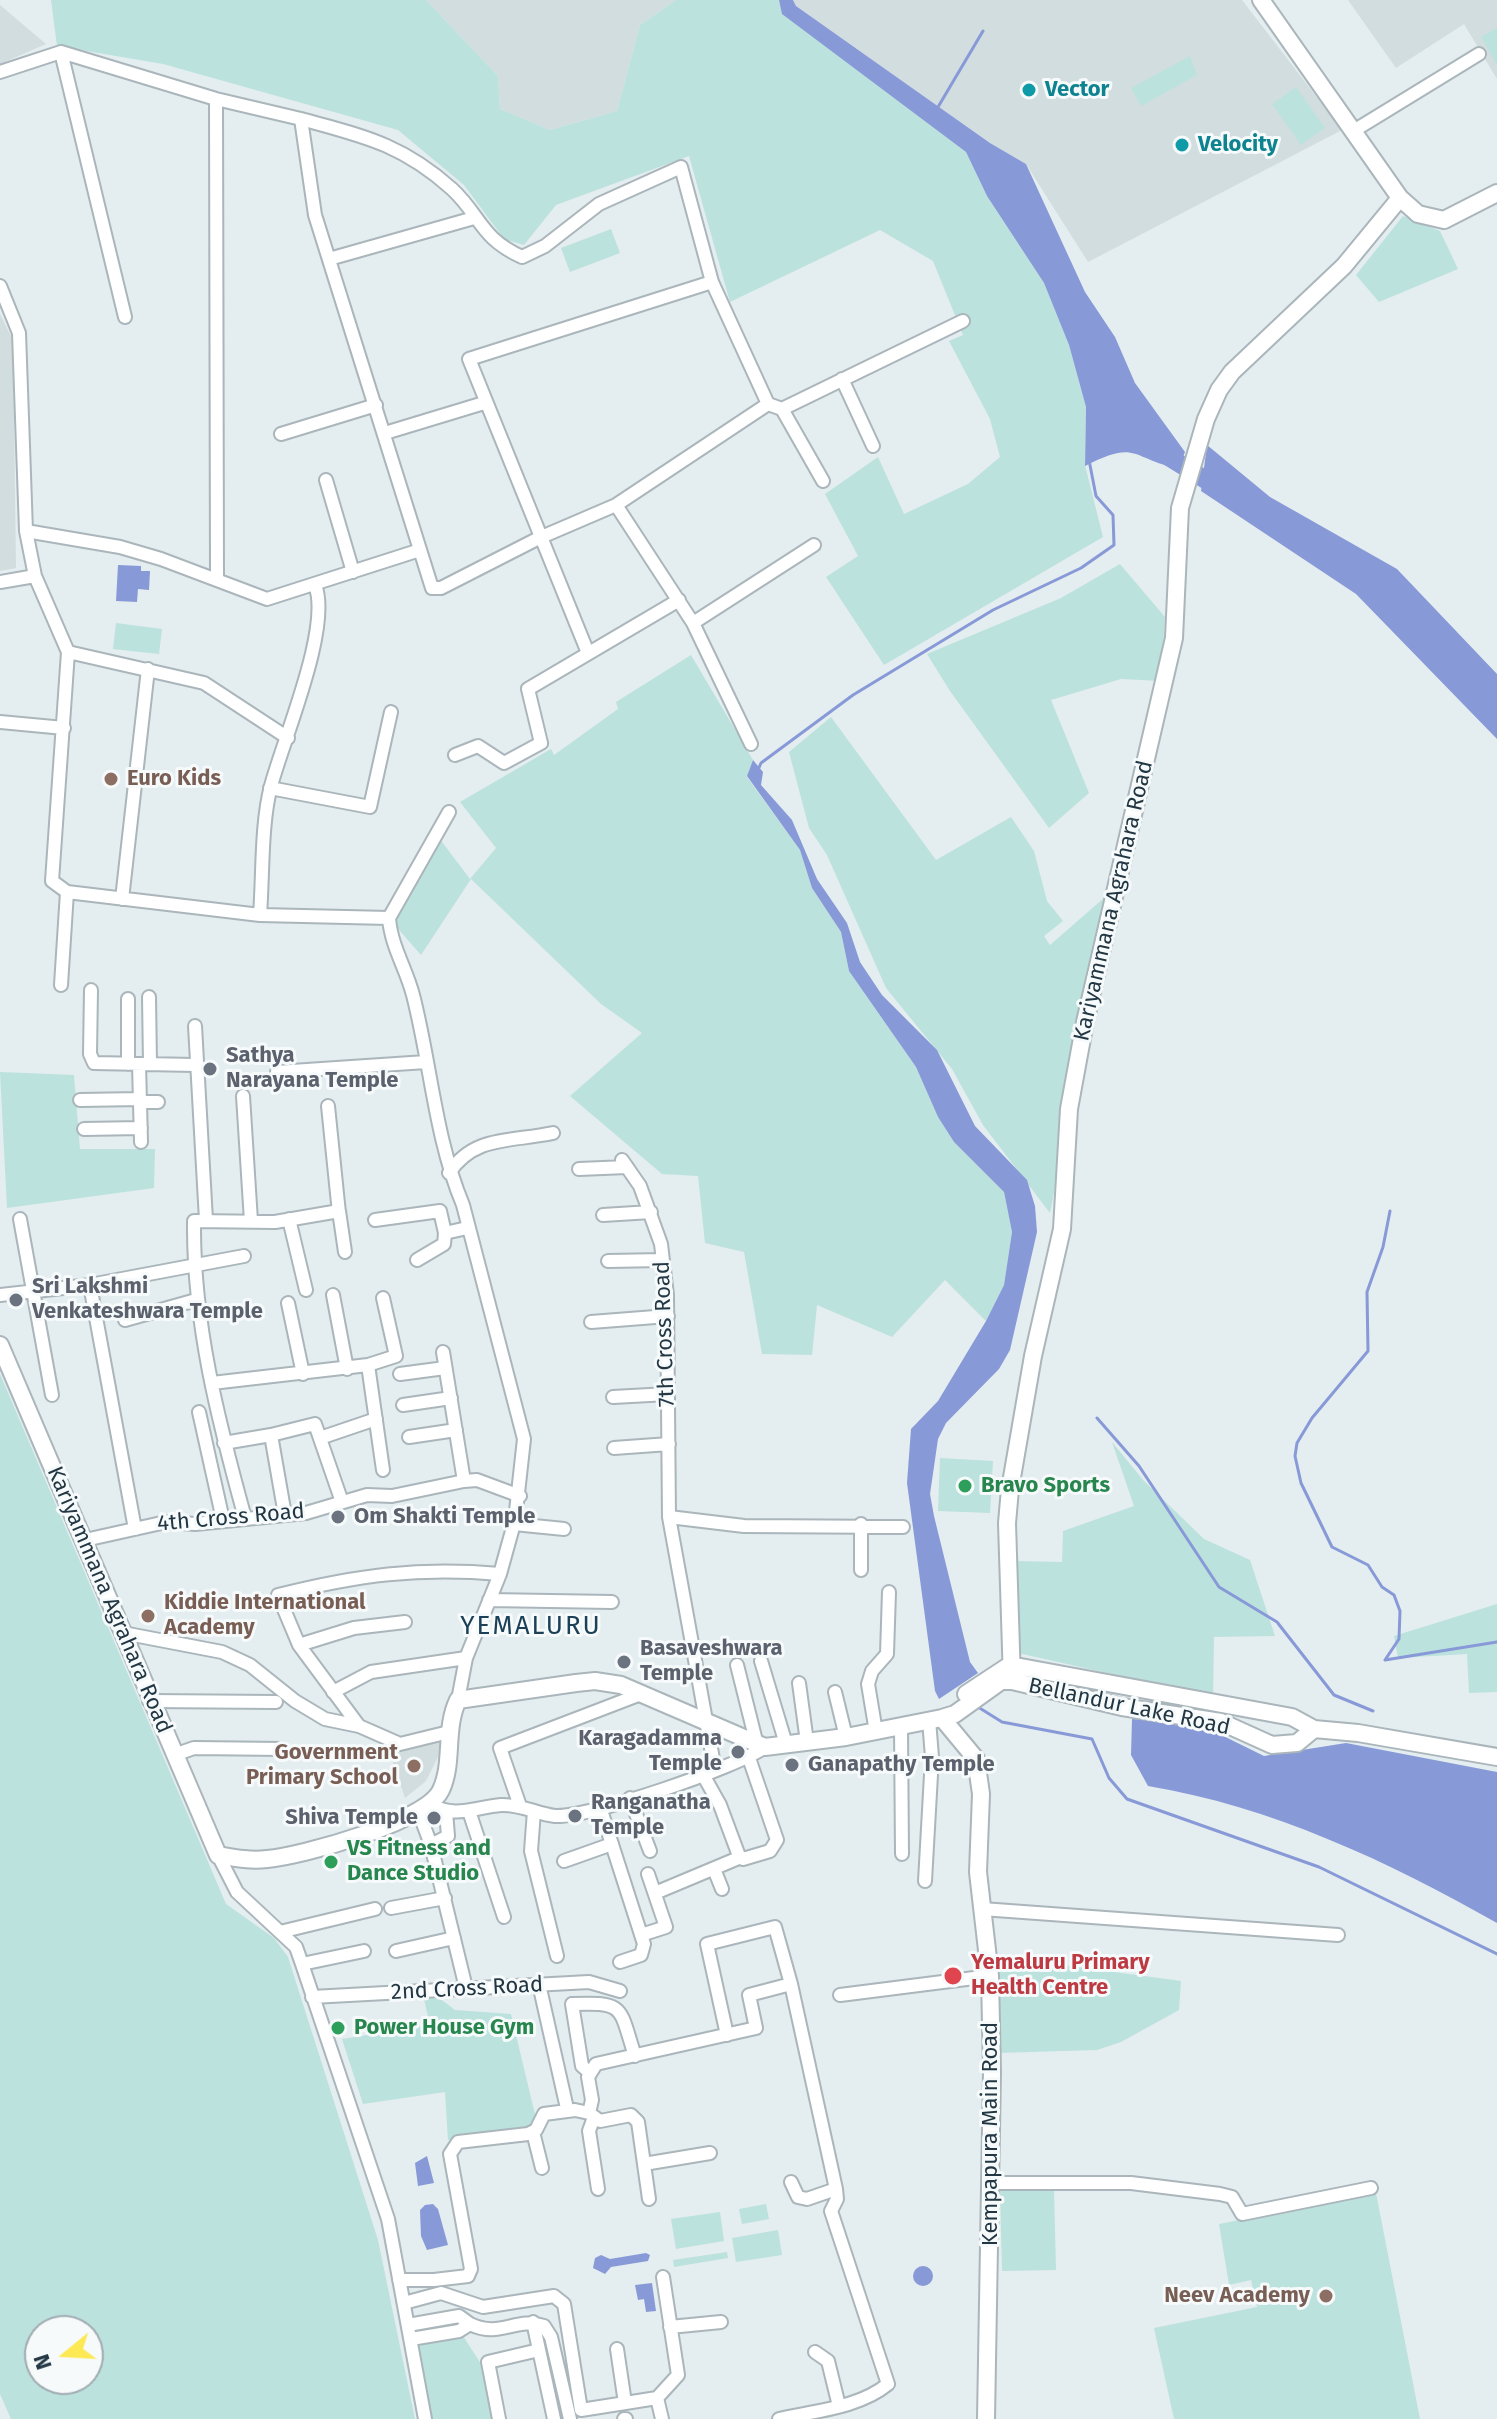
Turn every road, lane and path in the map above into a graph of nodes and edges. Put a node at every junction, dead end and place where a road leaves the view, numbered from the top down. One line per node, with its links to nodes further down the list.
1 (1261, 0): 7 (street)
2 (61, 52): 4 (street); 5 (street); 14 (street)
3 (1479, 54): 7 (street)
4 (0, 72)
5 (216, 99): 6 (street); 33 (street)
6 (301, 119): 10 (street); 11 (street)
7 (1355, 130): 9 (street)
8 (1497, 193): 9 (street)
9 (1400, 198): 147 (street, Kariyammana Agrahara Road)
10 (474, 218): 11 (street); 12 (street)
11 (329, 259): 19 (street)
12 (712, 282): 17 (street); 18 (street)
13 (0, 286): 27 (street)
14 (125, 317)
15 (963, 321): 16 (street)
16 (842, 379): 20 (street); 23 (street)
17 (484, 403): 21 (street); 28 (street)
18 (768, 404): 20 (street); 26 (street)
19 (376, 405): 21 (street); 22 (street)
20 (782, 409): 25 (street)
21 (385, 433): 30 (street)
22 (281, 434)
23 (873, 446)
24 (326, 480): 31 (street)
25 (823, 481)
26 (616, 505): 28 (street); 36 (street)
27 (26, 531): 32 (street); 33 (street)
28 (539, 538): 30 (street); 39 (street)
29 (814, 545): 37 (street)
30 (420, 550): 31 (street)
31 (353, 572): 35 (street)
32 (35, 576): 34 (street); 38 (street)
33 (217, 580): 35 (street)
34 (0, 582)
35 (315, 585): 44 (street)
36 (679, 600): 37 (street); 39 (street)
37 (693, 623): 45 (street)
38 (68, 652): 40 (street); 43 (street)
39 (588, 653): 46 (street)
40 (148, 669): 44 (street); 50 (street)
41 (391, 712): 47 (street)
42 (0, 722): 43 (street)
43 (64, 728): 49 (street)
44 (288, 738): 47 (street)
45 (751, 744)
46 (455, 755)
47 (270, 788): 51 (street)
48 (449, 812): 52 (street)
49 (67, 892): 50 (street); 53 (street)
50 (122, 899): 51 (street)
51 (260, 915): 52 (street)
52 (389, 918): 58 (street)
53 (61, 985)
54 (91, 990): 59 (street)
55 (149, 997): 59 (street)
56 (128, 999): 59 (street)
57 (195, 1026): 60 (street)
58 (426, 1062): 61 (street); 72 (street)
59 (139, 1064): 60 (street); 64 (street)
60 (195, 1065): 78 (street)
61 (277, 1072)
62 (243, 1096): 80 (street)
63 (80, 1100): 64 (street)
64 (140, 1100): 65 (street); 67 (street)
65 (158, 1102)
66 (328, 1106): 74 (street)
67 (141, 1128): 68 (street); 70 (street)
68 (84, 1129)
69 (553, 1133): 72 (street)
70 (141, 1142)
71 (579, 1169): 73 (street, 7th Cross Road)
72 (449, 1173): 81 (street)
73 (651, 1212): 75 (street); 86 (street, 7th Cross Road)
74 (339, 1213): 77 (street); 83 (street)
75 (603, 1215)
76 (20, 1219): 91 (street)
77 (289, 1219): 80 (street); 90 (street)
78 (206, 1220): 80 (street); 88 (street)
79 (375, 1220): 82 (street)
80 (251, 1221)
81 (467, 1228): 82 (street); 124 (street)
82 (445, 1233): 85 (street)
83 (345, 1252)
84 (244, 1256): 88 (street)
85 (417, 1260)
86 (663, 1260): 87 (street); 97 (street, 7th Cross Road)
87 (608, 1261)
88 (194, 1266): 89 (street); 95 (street)
89 (90, 1285): 91 (street); 133 (street, 4th Cross Road)
90 (306, 1290)
91 (33, 1292): 92 (street); 109 (street)
92 (0, 1295)
93 (333, 1295): 104 (street)
94 (383, 1298): 102 (street)
95 (196, 1300): 98 (street); 107 (street)
96 (288, 1303): 105 (street)
97 (668, 1316): 99 (street); 108 (street, 7th Cross Road)
98 (125, 1320)
99 (591, 1322)
100 (0, 1345): 135 (street, Kariyammana Agrahara Road)
101 (443, 1352): 103 (street)
102 (368, 1365): 104 (street); 114 (street)
103 (445, 1368): 106 (street); 111 (street)
104 (347, 1369): 105 (street)
105 (303, 1374): 107 (street)
106 (400, 1374)
107 (212, 1383): 119 (street)
108 (668, 1394): 110 (street); 120 (street, 7th Cross Road)
109 (52, 1395)
110 (613, 1397)
111 (451, 1398): 112 (street); 115 (street)
112 (403, 1405)
113 (199, 1412): 129 (street)
114 (376, 1419): 118 (street); 122 (street)
115 (456, 1430): 117 (street); 123 (street)
116 (271, 1435): 118 (street); 119 (street); 126 (street)
117 (409, 1437)
118 (320, 1438): 125 (street)
119 (224, 1443): 128 (street)
120 (669, 1444): 121 (street); 127 (street, 7th Cross Road)
121 (614, 1448)
122 (383, 1470)
123 (464, 1481): 124 (street, 4th Cross Road); 125 (street, 4th Cross Road)
124 (520, 1496): 130 (street)
125 (342, 1502): 126 (street, 4th Cross Road)
126 (285, 1515): 128 (street, 4th Cross Road)
127 (669, 1517): 131 (street); 156 (street, 7th Cross Road)
128 (245, 1518): 129 (street, 4th Cross Road)
129 (223, 1520): 133 (street, 4th Cross Road)
130 (514, 1524): 134 (street); 137 (street)
131 (861, 1524): 132 (street); 136 (street)
132 (903, 1527)
133 (135, 1529): 135 (street)
134 (564, 1529)
135 (85, 1540): 142 (street, Kariyammana Agrahara Road)
136 (861, 1570)
137 (500, 1574): 139 (street); 143 (street)
138 (889, 1592): 161 (street)
139 (489, 1600): 140 (street); 144 (street)
140 (612, 1602)
141 (405, 1622): 143 (street)
142 (123, 1633): 153 (street, Kariyammana Agrahara Road); 157 (street)
143 (299, 1645): 149 (street)
144 (466, 1658): 149 (street); 152 (street)
145 (761, 1661): 164 (street)
146 (737, 1665): 166 (street)
147 (1005, 1674): 155 (street); 159 (street, Bellandur Lake Road); 159 (street, Bellandur Lake Road)
148 (799, 1683): 163 (street)
149 (333, 1692): 157 (street)
150 (835, 1692): 162 (street)
151 (641, 1694): 152 (street); 156 (street); 172 (street)
152 (458, 1700): 160 (street)
153 (149, 1701): 154 (street); 167 (street, Kariyammana Agrahara Road)
154 (276, 1702)
155 (945, 1715): 158 (street); 187 (street); 193 (street, Kempapura Main Road)
156 (708, 1722): 166 (street); 169 (street, 7th Cross Road)
157 (359, 1726): 160 (street)
158 (901, 1727): 161 (street); 181 (street)
159 (1314, 1729): 168 (street, Bellandur Lake Road)
160 (449, 1732): 173 (street)
161 (876, 1732): 162 (street)
162 (846, 1737): 163 (street)
163 (807, 1742): 164 (street)
164 (786, 1744): 166 (street)
165 (282, 1749): 167 (street)
166 (757, 1750): 169 (street); 183 (street)
167 (174, 1755): 182 (street, Kariyammana Agrahara Road)
168 (1497, 1757)
169 (715, 1770): 170 (street)
170 (702, 1773): 171 (street); 183 (street)
171 (630, 1798): 174 (street); 180 (street)
172 (520, 1806): 175 (street); 176 (street)
173 (424, 1807): 177 (street); 179 (street); 182 (street)
174 (600, 1807): 176 (street); 178 (street)
175 (469, 1811): 177 (street); 194 (street)
176 (534, 1811): 201 (street)
177 (446, 1812): 179 (street)
178 (612, 1844): 184 (street); 196 (street)
179 (431, 1845): 190 (street)
180 (650, 1851)
181 (902, 1854)
182 (218, 1855): 195 (street, Kariyammana Agrahara Road)
183 (741, 1857): 185 (street)
184 (564, 1861)
185 (714, 1869): 188 (street); 189 (street)
186 (648, 1874): 189 (street)
187 (925, 1881)
188 (722, 1889)
189 (655, 1893): 196 (street)
190 (445, 1898): 191 (street); 198 (street)
191 (391, 1908)
192 (375, 1909): 195 (street)
193 (982, 1909): 197 (street); 204 (street, Kempapura Main Road)
194 (504, 1917)
195 (280, 1932): 203 (street, Kariyammana Agrahara Road)
196 (641, 1935): 202 (street)
197 (1338, 1935)
198 (454, 1938): 200 (street); 207 (street)
199 (364, 1951): 203 (street)
200 (396, 1951)
201 (557, 1956)
202 (620, 1962)
203 (302, 1964): 210 (street, Kariyammana Agrahara Road)
204 (990, 1976): 209 (street); 221 (street, Kempapura Main Road)
205 (539, 1984): 207 (street, 2nd Cross Road); 208 (street, 2nd Cross Road); 214 (street)
206 (791, 1984): 211 (street); 211 (street); 224 (street)
207 (466, 1988): 210 (street, 2nd Cross Road)
208 (620, 1991)
209 (840, 1995)
210 (312, 1997): 228 (street, Kariyammana Agrahara Road)
211 (727, 2035): 212 (street)
212 (635, 2056): 213 (street); 213 (street)
213 (589, 2072): 215 (street)
214 (566, 2104)
215 (592, 2115): 216 (street); 218 (street); 223 (street)
216 (533, 2132): 219 (street); 227 (street)
217 (710, 2153): 218 (street)
218 (644, 2164): 225 (street)
219 (542, 2168)
220 (791, 2182): 224 (street)
221 (991, 2183): 222 (street); 249 (street, Kempapura Main Road)
222 (1371, 2188)
223 (598, 2189)
224 (836, 2189): 242 (street)
225 (649, 2199)
226 (663, 2277): 235 (street)
227 (444, 2279): 228 (street); 229 (street)
228 (399, 2280): 230 (street, Kariyammana Agrahara Road)
229 (441, 2293): 230 (street); 241 (street)
230 (404, 2303): 234 (street, Kariyammana Agrahara Road)
231 (533, 2322): 233 (street); 238 (street); 246 (street)
232 (721, 2322): 235 (street)
233 (470, 2324): 234 (street); 236 (street)
234 (408, 2325): 236 (street, Kariyammana Agrahara Road)
235 (670, 2327): 240 (street)
236 (411, 2339): 243 (street, Kariyammana Agrahara Road)
237 (617, 2349): 241 (street)
238 (539, 2350): 244 (street); 245 (street)
239 (815, 2352): 242 (street)
240 (657, 2398): 241 (street); 247 (street)
241 (625, 2403)
242 (839, 2406): 248 (street)
243 (425, 2419)
244 (499, 2419)
245 (554, 2419)
246 (570, 2419)
247 (662, 2419)
248 (779, 2419)
249 (986, 2419)

